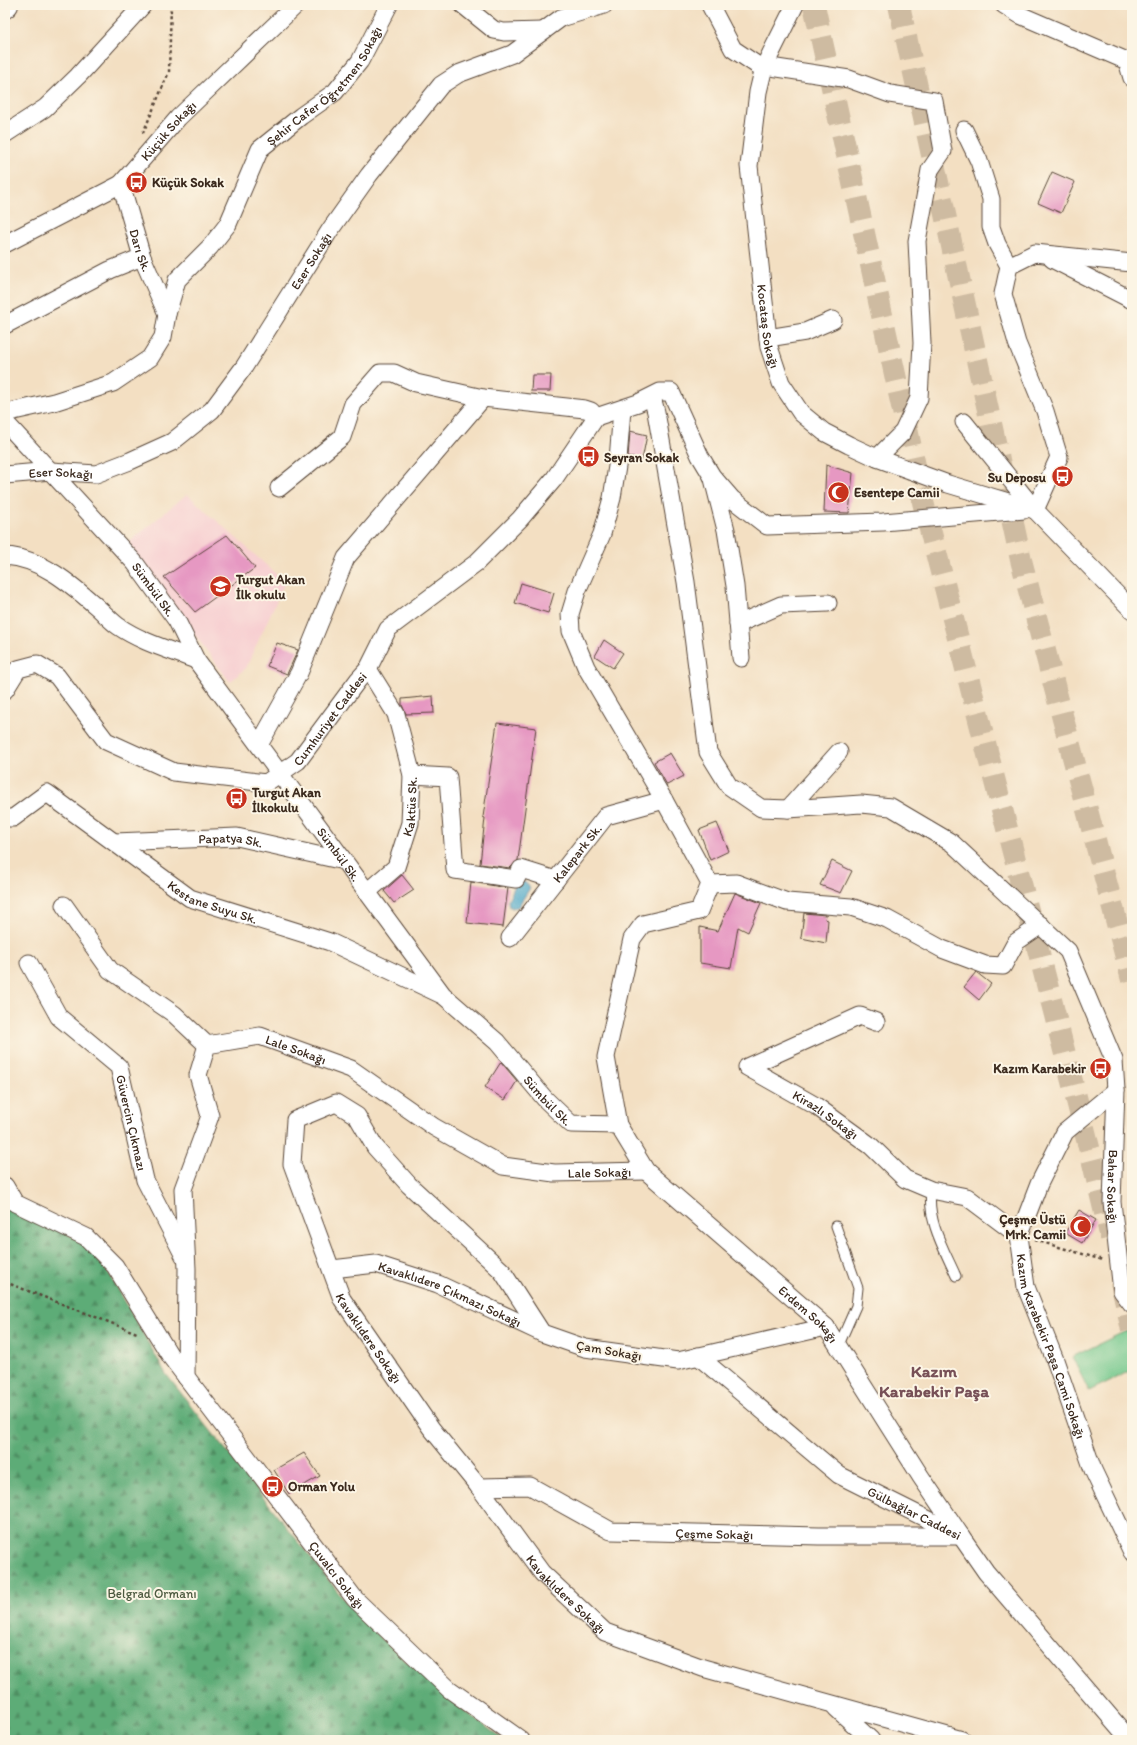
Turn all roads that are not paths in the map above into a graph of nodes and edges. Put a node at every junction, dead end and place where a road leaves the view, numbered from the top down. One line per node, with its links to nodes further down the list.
1 (143, 5): 13 (street)
2 (296, 5): 14 (street, Küçük Sokağı)
3 (389, 5): 21 (street, Şehir Cafer Öğretmen Sokağı)
4 (463, 5): 9 (street)
5 (604, 5): 9 (street, Eser Sokağı)
6 (710, 5): 10 (street)
7 (795, 5): 10 (street, Kocataş Sokağı)
8 (1004, 5): 11 (street)
9 (542, 31): 33 (street, Eser Sokağı)
10 (764, 67): 24 (street, Kocataş Sokağı); 32 (street)
11 (1132, 78)
12 (964, 130): 19 (street)
13 (5, 134)
14 (121, 184): 15 (street, Küçük Sokağı); 17 (street, Darı Sk.)
15 (5, 244)
16 (1042, 254): 18 (street); 19 (street); 20 (street)
17 (142, 257): 21 (street, Darı Sk.); 23 (street)
18 (1132, 263)
19 (1009, 266): 37 (street)
20 (1132, 300)
21 (167, 314): 28 (street, Şehir Cafer Öğretmen Sokağı)
22 (833, 320): 24 (street)
23 (5, 325)
24 (768, 338): 32 (street, Kocataş Sokağı)
25 (652, 397): 27 (street); 35 (street); 51 (street, Bahar Sokağı)
26 (483, 398): 29 (street); 36 (street); 46 (street)
27 (622, 409): 29 (street); 50 (street)
28 (5, 413)
29 (596, 417): 44 (street, Cumhuriyet Caddesi)
30 (5, 422): 33 (street, Sümbül Sk.)
31 (964, 422): 37 (street)
32 (877, 458): 37 (street, Kocataş Sokağı)
33 (51, 471): 34 (street, Eser Sokağı); 43 (street, Sümbül Sk.)
34 (5, 475)
35 (712, 476): 37 (street); 41 (street)
36 (279, 488)
37 (1035, 510): 40 (street)
38 (5, 556): 43 (street)
39 (828, 603): 41 (street)
40 (1132, 610)
41 (738, 624): 42 (street)
42 (740, 658)
43 (196, 660): 46 (street, Sümbül Sk.)
44 (368, 669): 48 (street, Cumhuriyet Caddesi); 49 (street, Kaktüs Sk.)
45 (5, 690): 48 (street, Cumhuriyet Caddesi)
46 (259, 745): 48 (street, Sümbül Sk.)
47 (839, 752): 51 (street)
48 (280, 774): 54 (street, Sümbül Sk.)
49 (412, 775): 55 (street); 57 (street, Kaktüs Sk.)
50 (664, 800): 55 (street, Kalepark Sk.); 56 (street)
51 (788, 809): 59 (street, Bahar Sokağı)
52 (5, 818): 53 (street, Kestane Suyu Sk.)
53 (116, 842): 54 (street, Papatya Sk.); 62 (street, Kestane Suyu Sk.)
54 (344, 861): 57 (street, Sümbül Sk.)
55 (556, 880): 60 (street, Kalepark Sk.)
56 (710, 884): 59 (street); 66 (street)
57 (367, 892): 62 (street, Sümbül Sk.)
58 (64, 905): 64 (street)
59 (1040, 925): 65 (street, Bahar Sokağı)
60 (510, 938)
61 (29, 963): 72 (street, Güvercin Çıkmazı)
62 (443, 996): 66 (street, Sümbül Sk.)
63 (876, 1022): 69 (street, Kirazlı Sokağı)
64 (207, 1045): 67 (street, Lale Sokağı); 72 (street)
65 (1116, 1090): 71 (street, Kazım Karabekir Paşa Cami Sokağı); 75 (street, Bahar Sokağı)
66 (618, 1125): 67 (street, Erdem Sokağı)
67 (646, 1171): 76 (street, Erdem Sokağı)
68 (5, 1186): 80 (street, Çuvalcı Sokağı)
69 (931, 1190): 71 (street, Kirazlı Sokağı); 74 (lane)
70 (836, 1226): 78 (lane)
71 (1019, 1236): 83 (street, Kazım Karabekir Paşa Cami Sokağı)
72 (186, 1261): 80 (street)
73 (332, 1269): 77 (street, Kavaklıdere Çıkmazı Sokağı); 77 (street, Kavaklıdere Sokağı); 81 (street, Kavaklıdere Sokağı)
74 (956, 1276)
75 (1132, 1304)
76 (826, 1327): 78 (street, Erdem Sokağı); 79 (street, Çam Sokağı)
77 (542, 1333): 79 (street, Çam Sokağı)
78 (838, 1347): 82 (street, Erdem Sokağı)
79 (698, 1356): 82 (street, Gülbağlar Caddesi)
80 (186, 1377): 85 (street, Çuvalcı Sokağı)
81 (479, 1487): 82 (street, Çeşme Sokağı); 84 (street, Kavaklıdere Sokağı)
82 (961, 1536): 88 (street, Gülbağlar Caddesi)
83 (1132, 1552)
84 (833, 1706): 86 (street); 87 (street, Kavaklıdere Sokağı)
85 (521, 1740)
86 (871, 1740)
87 (962, 1740)
88 (1130, 1740)

